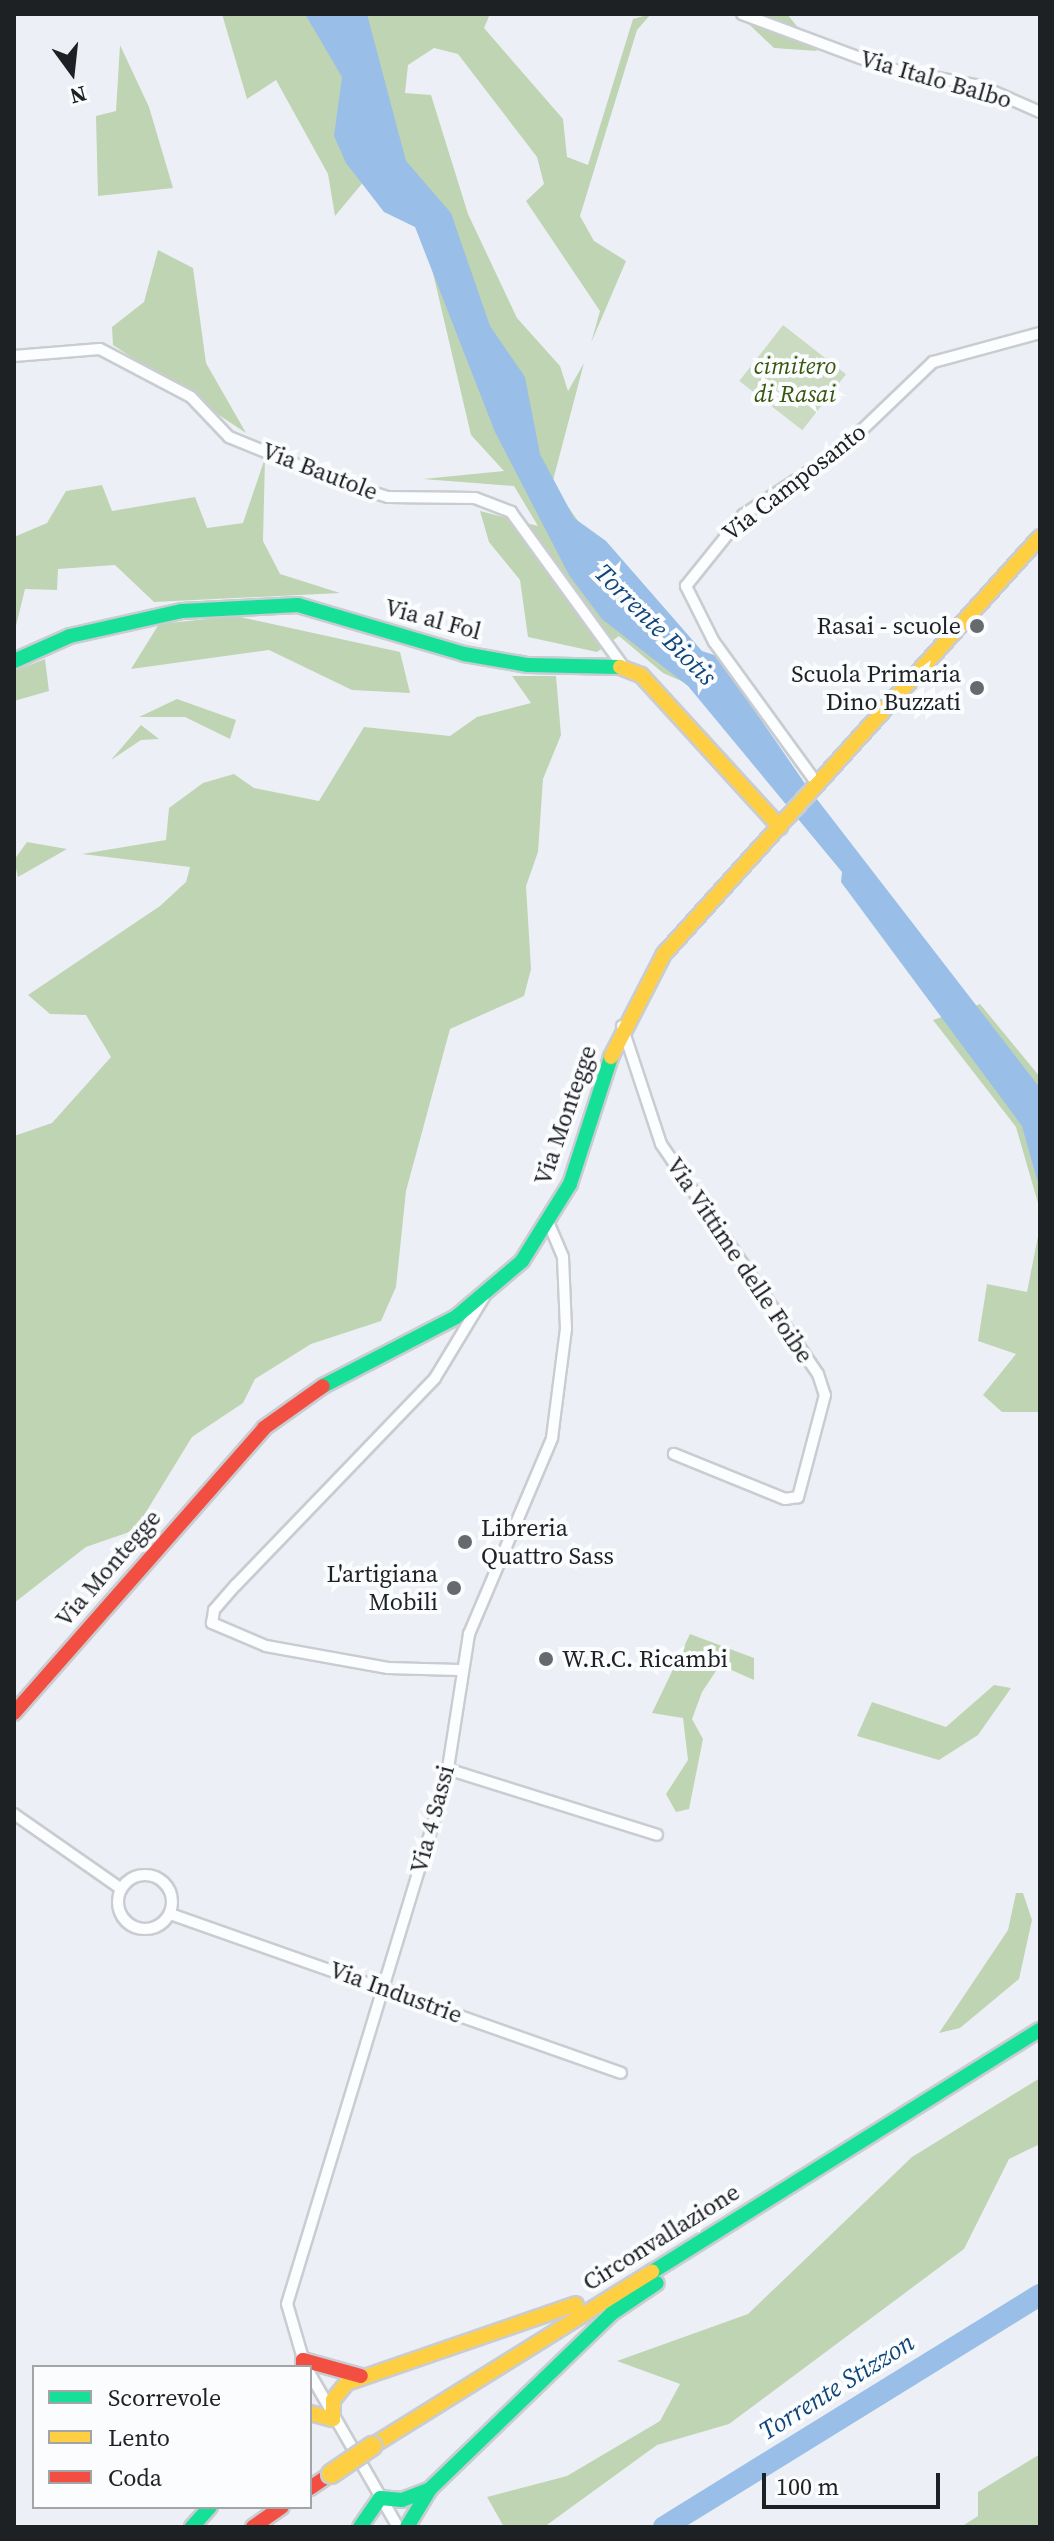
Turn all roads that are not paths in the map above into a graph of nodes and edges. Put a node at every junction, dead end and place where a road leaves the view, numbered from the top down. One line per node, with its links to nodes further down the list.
1 (742, 14): 2 (street, Via Italo Balbo)
2 (1040, 112)
3 (1040, 333): 8 (street, Via Camposanto)
4 (14, 356): 7 (street, Via Bautole)
5 (1040, 537): 8 (main road, Via Montegge)
6 (14, 661): 7 (main road, Via al Fol)
7 (623, 666): 9 (main road)
8 (809, 796): 9 (main road, Via Montegge)
9 (780, 827): 10 (main road, Via Montegge)
10 (622, 1026): 11 (main road, Via Montegge); 13 (street, Via Vittime delle Foibe)
11 (549, 1224): 12 (main road, Via Montegge); 14 (street, Via 4 Sassi)
12 (485, 1295): 14 (street); 15 (main road, Via Montegge)
13 (674, 1454)
14 (459, 1670): 16 (street, Via 4 Sassi)
15 (14, 1713)
16 (447, 1769): 18 (street); 21 (street, Via 4 Sassi)
17 (14, 1814): 19 (street)
18 (657, 1835)
19 (120, 1888): 20 (street); 20 (street)
20 (170, 1914): 21 (street, Via Industrie)
21 (383, 1986): 23 (street, Via Industrie); 25 (street, Via 4 Sassi)
22 (1040, 2030): 24 (main road, Circonvallazione)
23 (621, 2073)
24 (698, 2242): 27 (main road); 31 (main road, Circonvallazione, bridge); 32 (main road)
25 (304, 2365)
26 (312, 2368): 27 (main road)
27 (362, 2376): 30 (main road)
28 (312, 2380): 30 (street, Via 4 Sassi)
29 (312, 2414): 30 (main road)
30 (333, 2419): 33 (street, Via 4 Sassi)
31 (312, 2487)
32 (430, 2489): 33 (main road); 40 (main road)
33 (380, 2498): 38 (main road); 39 (street, Via 4 Sassi)
34 (208, 2509): 36 (main road)
35 (279, 2509): 37 (main road)
36 (192, 2527)
37 (253, 2527)
38 (360, 2527)
39 (398, 2527)
40 (407, 2527)

